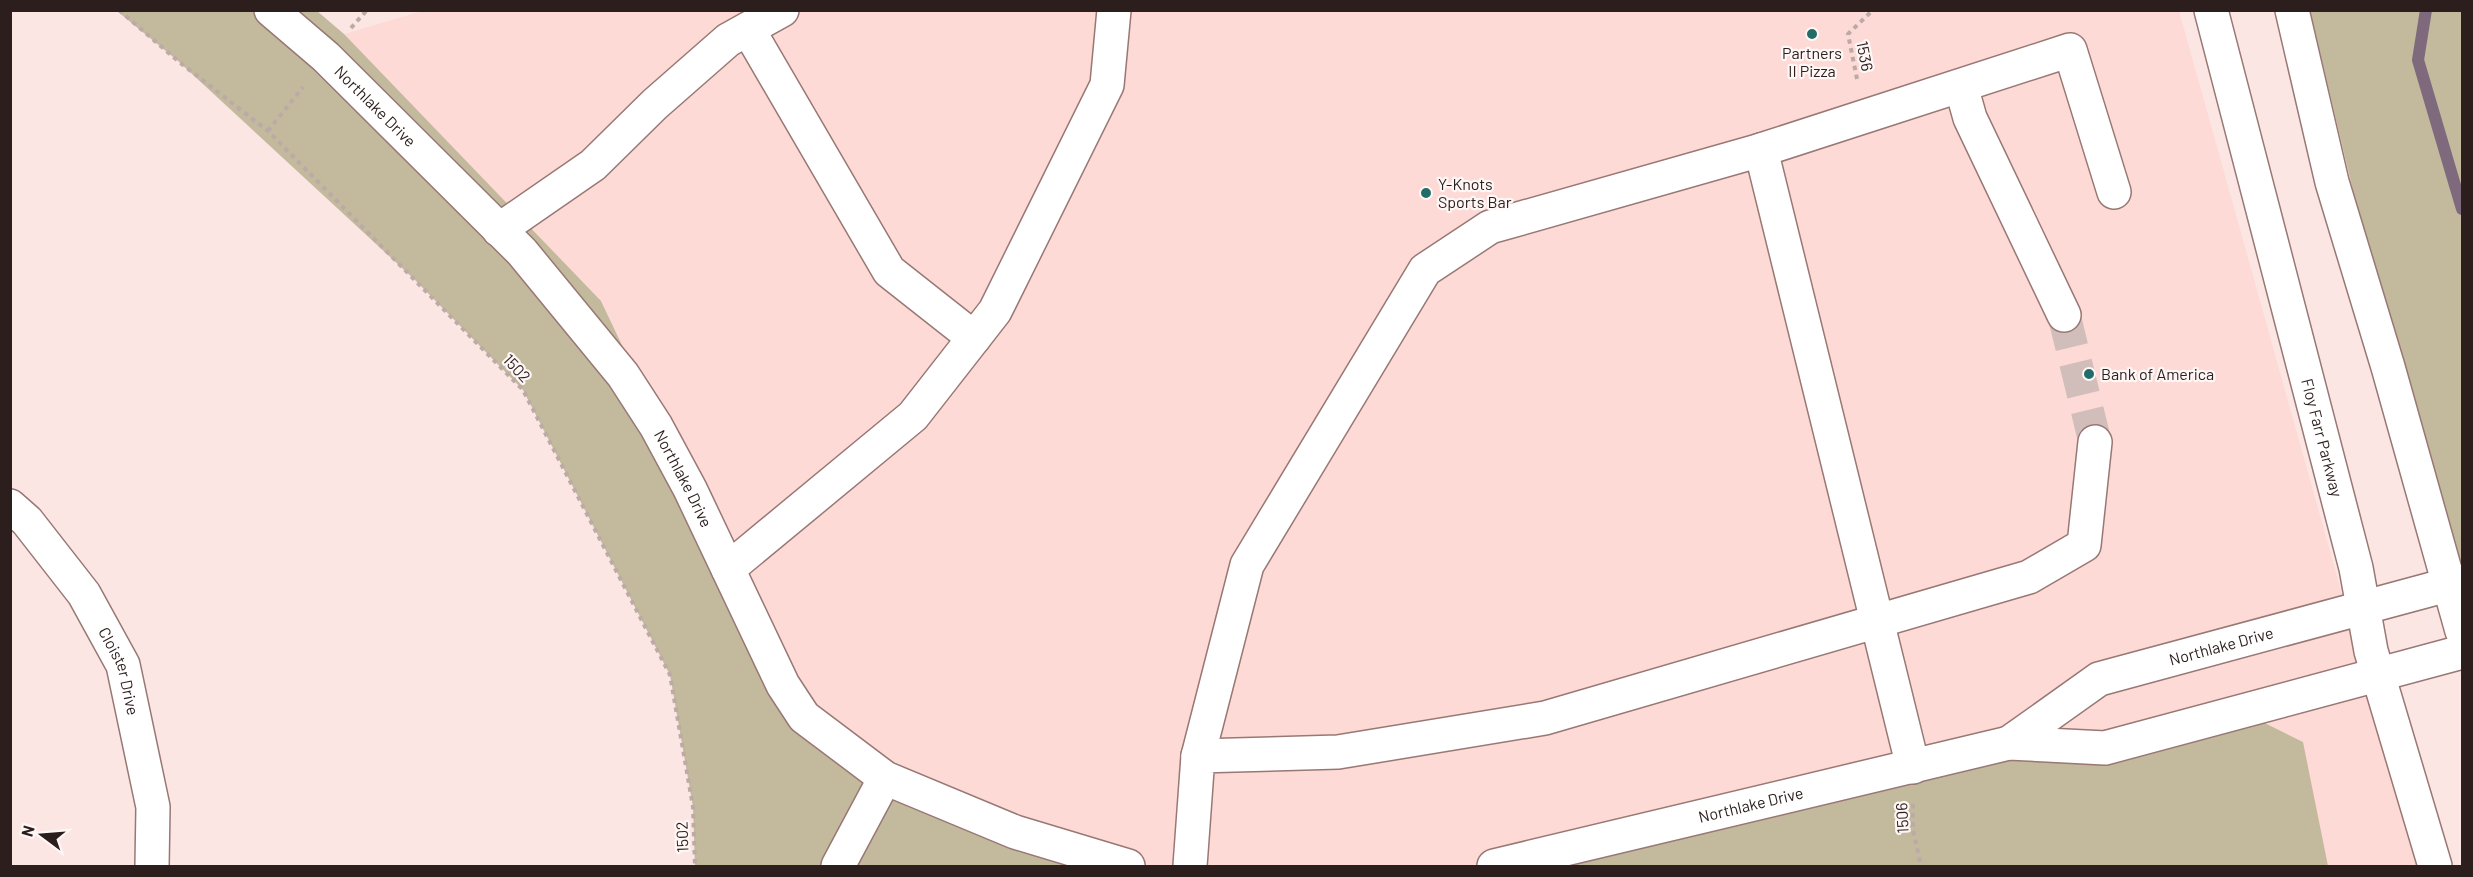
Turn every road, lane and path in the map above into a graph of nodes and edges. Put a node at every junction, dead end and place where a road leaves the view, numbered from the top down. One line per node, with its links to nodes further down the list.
1 (119, 10): 31 (path, 1502)
2 (271, 10): 13 (street, Northlake Drive)
3 (782, 10): 8 (street)
4 (1114, 10): 15 (street)
5 (1873, 10): 10 (path, 1536)
6 (2211, 10): 20 (street, Floy Farr Parkway)
7 (2292, 10): 19 (street)
8 (748, 29): 13 (street); 15 (street)
9 (1961, 86): 10 (street); 12 (street); 14 (street)
10 (1864, 117): 11 (street)
11 (1761, 150): 21 (street); 26 (street)
12 (2114, 192)
13 (499, 230): 18 (street, Northlake Drive)
14 (2064, 315)
15 (975, 338): 18 (street)
16 (2095, 442): 21 (street)
17 (10, 507): 30 (street, Cloister Drive)
18 (728, 569): 28 (street, Northlake Drive)
19 (2456, 583): 20 (street, Northlake Drive); 22 (street)
20 (2363, 608): 24 (street, Floy Farr Parkway); 25 (street, Northlake Drive)
21 (1876, 620): 26 (street); 27 (street)
22 (2463, 631)
23 (2463, 652): 24 (street, Northlake Drive)
24 (2378, 675): 25 (street, Northlake Drive); 36 (street, Floy Farr Parkway)
25 (2009, 743): 27 (street, Northlake Drive)
26 (1198, 756): 34 (street)
27 (1913, 767): 29 (street, Northlake Drive); 35 (path, 1506)
28 (885, 778): 32 (street); 33 (street, Northlake Drive)
29 (1496, 866)
30 (152, 867)
31 (695, 867)
32 (838, 867)
33 (1128, 867)
34 (1190, 867)
35 (1921, 867)
36 (2435, 867)

